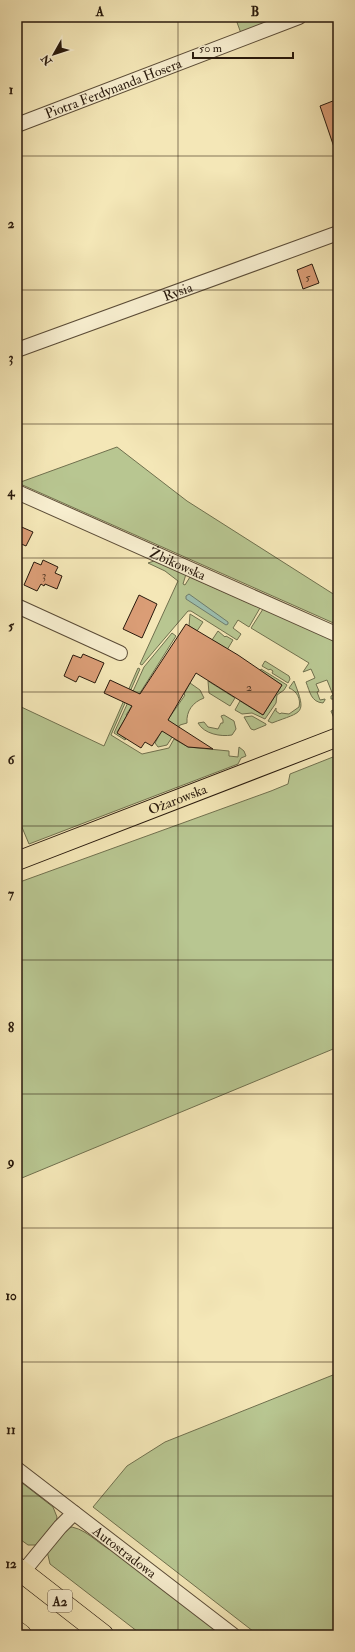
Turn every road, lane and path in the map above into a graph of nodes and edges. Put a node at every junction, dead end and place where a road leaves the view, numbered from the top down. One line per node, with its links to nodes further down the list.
1 (299, 17): 2 (street, Piotra Ferdynanda Hosera)
2 (17, 125)
3 (338, 233): 4 (street, Rysia)
4 (17, 350)
5 (17, 492): 7 (street, Żbikowska)
6 (17, 606): 8 (street)
7 (338, 635)
8 (120, 653)
9 (338, 737): 10 (main road, Ożarowska)
10 (17, 861)
11 (17, 1469): 12 (street, Autostradowa)
12 (74, 1514): 13 (street); 17 (street, Autostradowa)
13 (19, 1573): 16 (highway, A2)
14 (17, 1632): 15 (highway)
15 (21, 1635)
16 (103, 1635)
17 (233, 1635)

